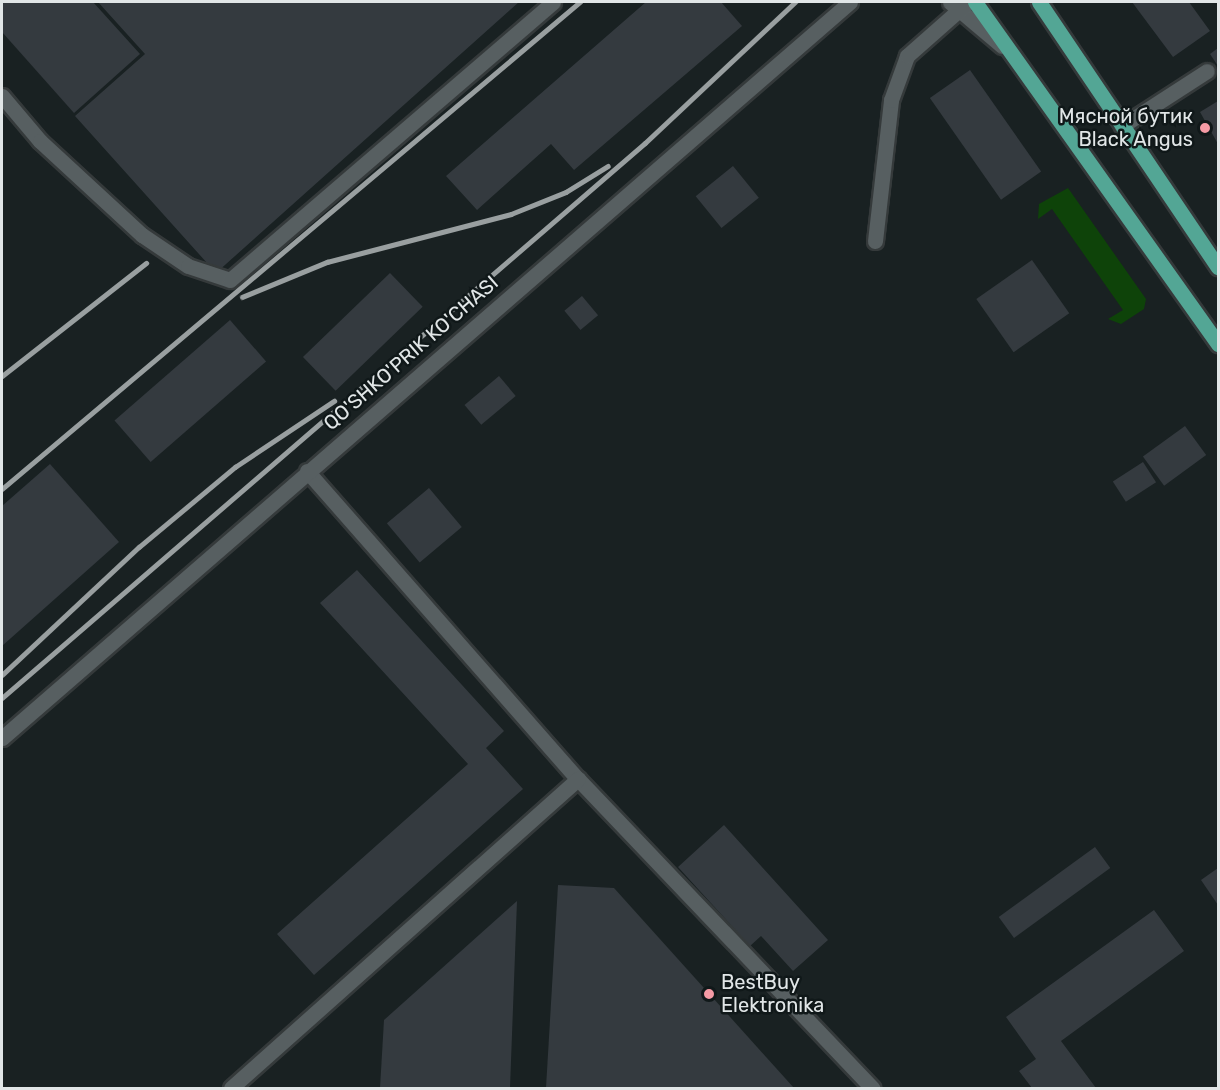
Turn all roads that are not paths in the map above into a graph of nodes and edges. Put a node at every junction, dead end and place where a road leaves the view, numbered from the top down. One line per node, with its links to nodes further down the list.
1 (553, 2): 8 (street)
2 (975, 2): 6 (main road)
3 (1039, 2): 9 (main road)
4 (846, 4): 13 (street, QO'SHKO'PRIK KO'CHASI)
5 (959, 4): 6 (street); 10 (street)
6 (1020, 62): 12 (main road)
7 (1207, 71): 9 (street)
8 (2, 96)
9 (1122, 126): 11 (main road)
10 (876, 241)
11 (1218, 267)
12 (1218, 344)
13 (307, 471): 14 (street, QO'SHKO'PRIK KO'CHASI); 15 (street)
14 (2, 738)
15 (578, 778): 16 (street); 17 (street)
16 (231, 1089)
17 (872, 1089)

